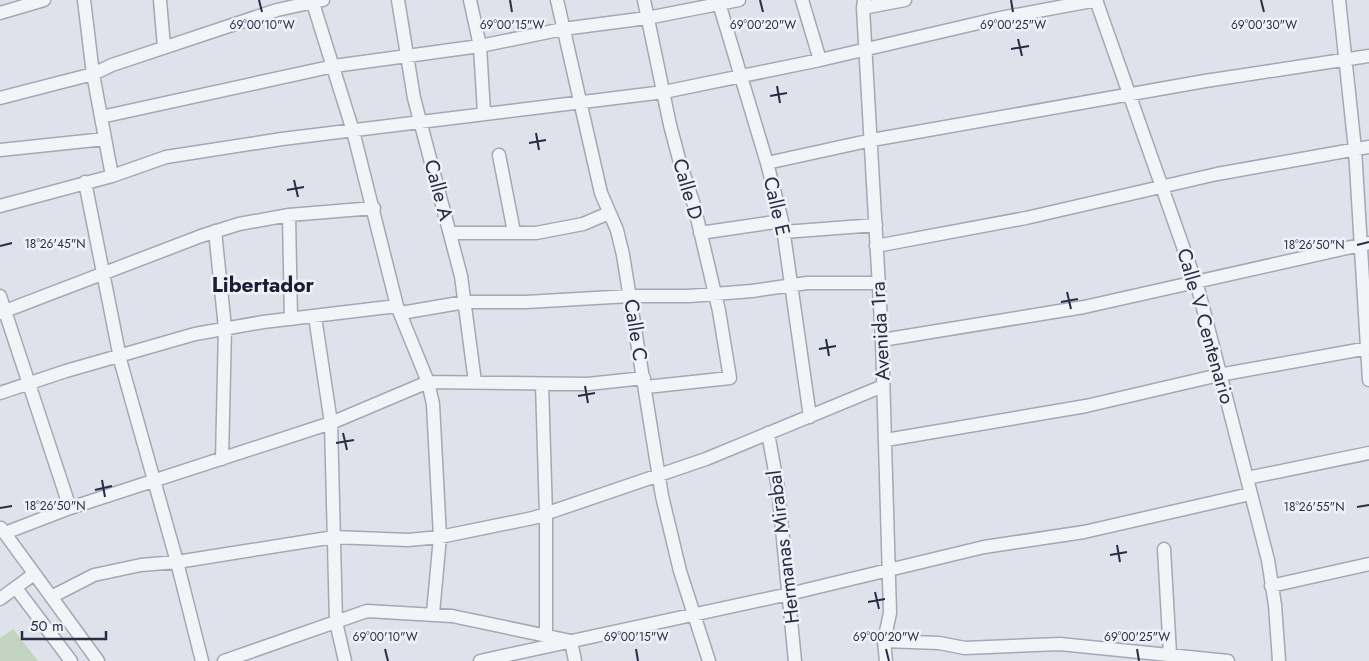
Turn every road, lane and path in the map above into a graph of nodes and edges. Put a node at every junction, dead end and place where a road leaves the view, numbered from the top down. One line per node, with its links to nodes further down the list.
1 (44, 0): 16 (street)
2 (84, 0): 27 (street)
3 (160, 0): 20 (street)
4 (398, 0): 22 (street, Calle A)
5 (470, 0): 19 (street)
6 (557, 0): 18 (street, Calle C)
7 (644, 0): 17 (street, Calle D)
8 (739, 0): 14 (street)
9 (802, 0): 25 (street)
10 (905, 0): 15 (street)
11 (1097, 0): 21 (street); 30 (street, Calle V Centenario)
12 (1339, 0): 24 (street)
13 (316, 1): 20 (street); 26 (street)
14 (719, 2): 17 (street); 28 (street, Calle E)
15 (864, 4): 21 (street, Avenida 1ra)
16 (0, 13)
17 (647, 18): 18 (street); 29 (street, Calle D)
18 (563, 29): 19 (street); 32 (street, Calle C)
19 (480, 46): 22 (street); 33 (street)
20 (164, 47): 27 (street)
21 (866, 49): 25 (street); 38 (street, Avenida 1ra)
22 (408, 55): 26 (street); 35 (street, Calle A)
23 (1369, 56): 24 (street)
24 (1345, 59): 30 (street); 40 (street)
25 (820, 60): 28 (street)
26 (334, 66): 34 (street); 36 (street)
27 (93, 74): 31 (street); 34 (street)
28 (740, 75): 29 (street); 43 (street, Calle E)
29 (664, 92): 32 (street); 56 (street, Calle D)
30 (1129, 95): 38 (street); 46 (street, Calle V Centenario)
31 (0, 98)
32 (582, 103): 33 (street); 49 (street, Calle C)
33 (484, 113): 35 (street)
34 (101, 117): 37 (street)
35 (421, 123): 36 (street); 55 (street, Calle A)
36 (354, 131): 44 (street); 48 (street)
37 (105, 139): 41 (street); 44 (street)
38 (872, 140): 43 (street); 51 (street, Avenida 1ra)
39 (1369, 147): 40 (street)
40 (1355, 149): 46 (street); 57 (street)
41 (0, 150)
42 (499, 155): 54 (street)
43 (767, 163): 52 (street, Calle E)
44 (112, 176): 45 (street)
45 (84, 182): 47 (street); 59 (street)
46 (1162, 186): 58 (street); 60 (street, Calle V Centenario)
47 (0, 206)
48 (374, 208): 50 (street); 67 (street)
49 (609, 213): 54 (street); 65 (street, Calle C)
50 (289, 214): 53 (street); 70 (street)
51 (876, 225): 52 (street); 58 (street, Avenida 1ra)
52 (783, 227): 56 (street); 62 (street, Calle E)
53 (215, 231): 59 (street); 71 (street)
54 (514, 232): 55 (street)
55 (450, 233): 66 (street, Calle A)
56 (700, 233): 63 (street, Calle D)
57 (1365, 244): 60 (street); 73 (street)
58 (876, 246): 61 (street, Avenida 1ra)
59 (103, 275): 68 (street); 74 (street)
60 (1195, 282): 72 (street); 75 (street, Calle V Centenario)
61 (878, 283): 62 (street); 72 (street, Avenida 1ra)
62 (792, 286): 63 (street); 84 (street, Calle E)
63 (714, 293): 65 (street); 80 (street, Calle D)
64 (0, 296): 68 (street)
65 (630, 296): 66 (street); 80 (street, Calle C)
66 (465, 302): 67 (street); 78 (street, Calle A)
67 (399, 310): 69 (street); 77 (street)
68 (2, 312): 79 (street)
69 (315, 317): 70 (street); 85 (street)
70 (292, 319): 71 (street)
71 (225, 328): 74 (street); 89 (street)
72 (882, 340): 82 (street, Avenida 1ra)
73 (1369, 348): 75 (street); 76 (street)
74 (120, 355): 79 (street); 92 (street)
75 (1219, 374): 87 (street); 91 (street, Calle V Centenario)
76 (1369, 380)
77 (428, 382): 78 (street); 85 (street); 98 (street)
78 (474, 382): 81 (street)
79 (28, 383): 83 (street); 94 (street)
80 (645, 383): 81 (street); 90 (street, Calle C)
81 (542, 384): 95 (street)
82 (883, 386): 84 (street); 87 (street, Avenida 1ra)
83 (0, 393)
84 (810, 416): 86 (street)
85 (331, 423): 89 (street); 97 (street)
86 (768, 433): 90 (street); 106 (street, Hermanas Mirabal)
87 (886, 440): 102 (street, Avenida 1ra)
88 (1369, 453): 91 (street)
89 (222, 459): 92 (street)
90 (660, 476): 95 (street); 110 (street, Calle C)
91 (1247, 478): 93 (street, Calle V Centenario)
92 (155, 481): 94 (street); 100 (street)
93 (1250, 494): 102 (street); 104 (street, Calle V Centenario)
94 (70, 508): 96 (street)
95 (546, 515): 98 (street); 112 (street)
96 (2, 530): 103 (street)
97 (334, 537): 98 (street); 100 (street); 111 (street)
98 (440, 538): 109 (street)
99 (1164, 549): 115 (street)
100 (177, 562): 107 (street); 119 (street)
101 (1369, 564): 104 (street)
102 (889, 569): 106 (street); 114 (street, Avenida 1ra)
103 (34, 574): 105 (street); 107 (street)
104 (1271, 586): 128 (street, Calle V Centenario)
105 (16, 588): 108 (street); 117 (street)
106 (789, 594): 110 (street); 125 (street, Hermanas Mirabal)
107 (51, 597): 118 (street)
108 (0, 599)
109 (433, 614): 111 (street); 112 (street)
110 (695, 614): 113 (street); 124 (street, Calle C)
111 (336, 622): 120 (street); 121 (street)
112 (546, 636): 113 (street)
113 (571, 641): 122 (street); 123 (street)
114 (884, 641): 116 (street); 126 (street, Avenida 1ra)
115 (1170, 654): 116 (street); 127 (street)
116 (1105, 656)
117 (71, 661)
118 (98, 661)
119 (202, 661)
120 (224, 661)
121 (345, 661)
122 (480, 661)
123 (575, 661)
124 (709, 661)
125 (795, 661)
126 (886, 661)
127 (1228, 661)
128 (1279, 661)

